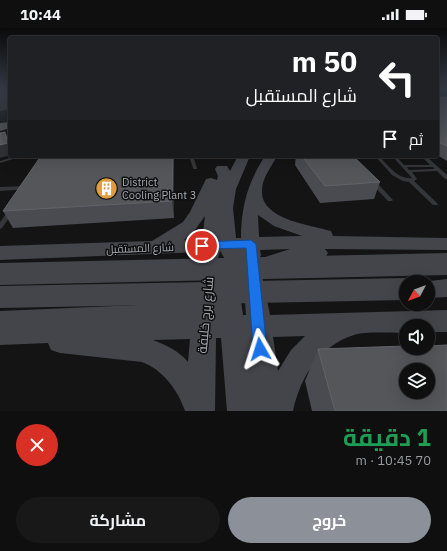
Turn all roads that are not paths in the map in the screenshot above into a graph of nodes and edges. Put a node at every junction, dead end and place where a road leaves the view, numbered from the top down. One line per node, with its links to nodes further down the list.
1 (15, 158): 9 (lane)
2 (192, 158): 12 (lane)
3 (235, 158): 13 (street)
4 (243, 158): 31 (street)
5 (270, 158): 20 (street, شارع برج خليفة)
6 (379, 158): 18 (lane)
7 (396, 158): 10 (lane)
8 (425, 158): 11 (lane)
9 (0, 162)
10 (404, 166): 11 (lane); 14 (lane)
11 (433, 166): 15 (lane)
12 (195, 168)
13 (222, 169): 31 (street, شارع برج خليفة); 32 (street)
14 (408, 170): 15 (lane); 18 (lane)
15 (438, 170): 17 (lane)
16 (370, 178): 24 (lane)
17 (447, 178)
18 (411, 181): 25 (lane)
19 (30, 182): 21 (lane)
20 (254, 187): 28 (street); 29 (street, شارع برج خليفة)
21 (26, 188): 22 (lane); 23 (lane)
22 (0, 189)
23 (22, 194)
24 (390, 200)
25 (435, 204)
26 (13, 207): 27 (lane)
27 (0, 227)
28 (378, 242): 29 (street, شارع المستقبل); 30 (street, شارع المستقبل)
29 (251, 244): 31 (street, شارع المستقبل); 36 (street, شارع برج خليفة)
30 (445, 244): 36 (street)
31 (219, 245): 32 (street, شارع المستقبل); 36 (street, شارع برج خليفة); 36 (street)
32 (147, 247): 33 (street, شارع المستقبل)
33 (0, 253)
34 (447, 264): 35 (street, شارع المستقبل, bridge)
35 (0, 274)
36 (231, 278): 42 (street); 44 (street); 44 (street, شارع برج خليفة); 45 (street, شارع برج خليفة)
37 (447, 288): 39 (street)
38 (399, 289): 40 (street, bridge)
39 (435, 289)
40 (0, 297)
41 (447, 321): 43 (street)
42 (0, 322)
43 (365, 323): 44 (street); 51 (street)
44 (246, 327): 45 (street); 49 (street); 50 (street, شارع برج خليفة)
45 (204, 329): 46 (street); 48 (street, شارع برج خليفة)
46 (36, 332): 47 (street); 48 (street)
47 (0, 333)
48 (200, 411)
49 (242, 411)
50 (268, 411)
51 (278, 411)

